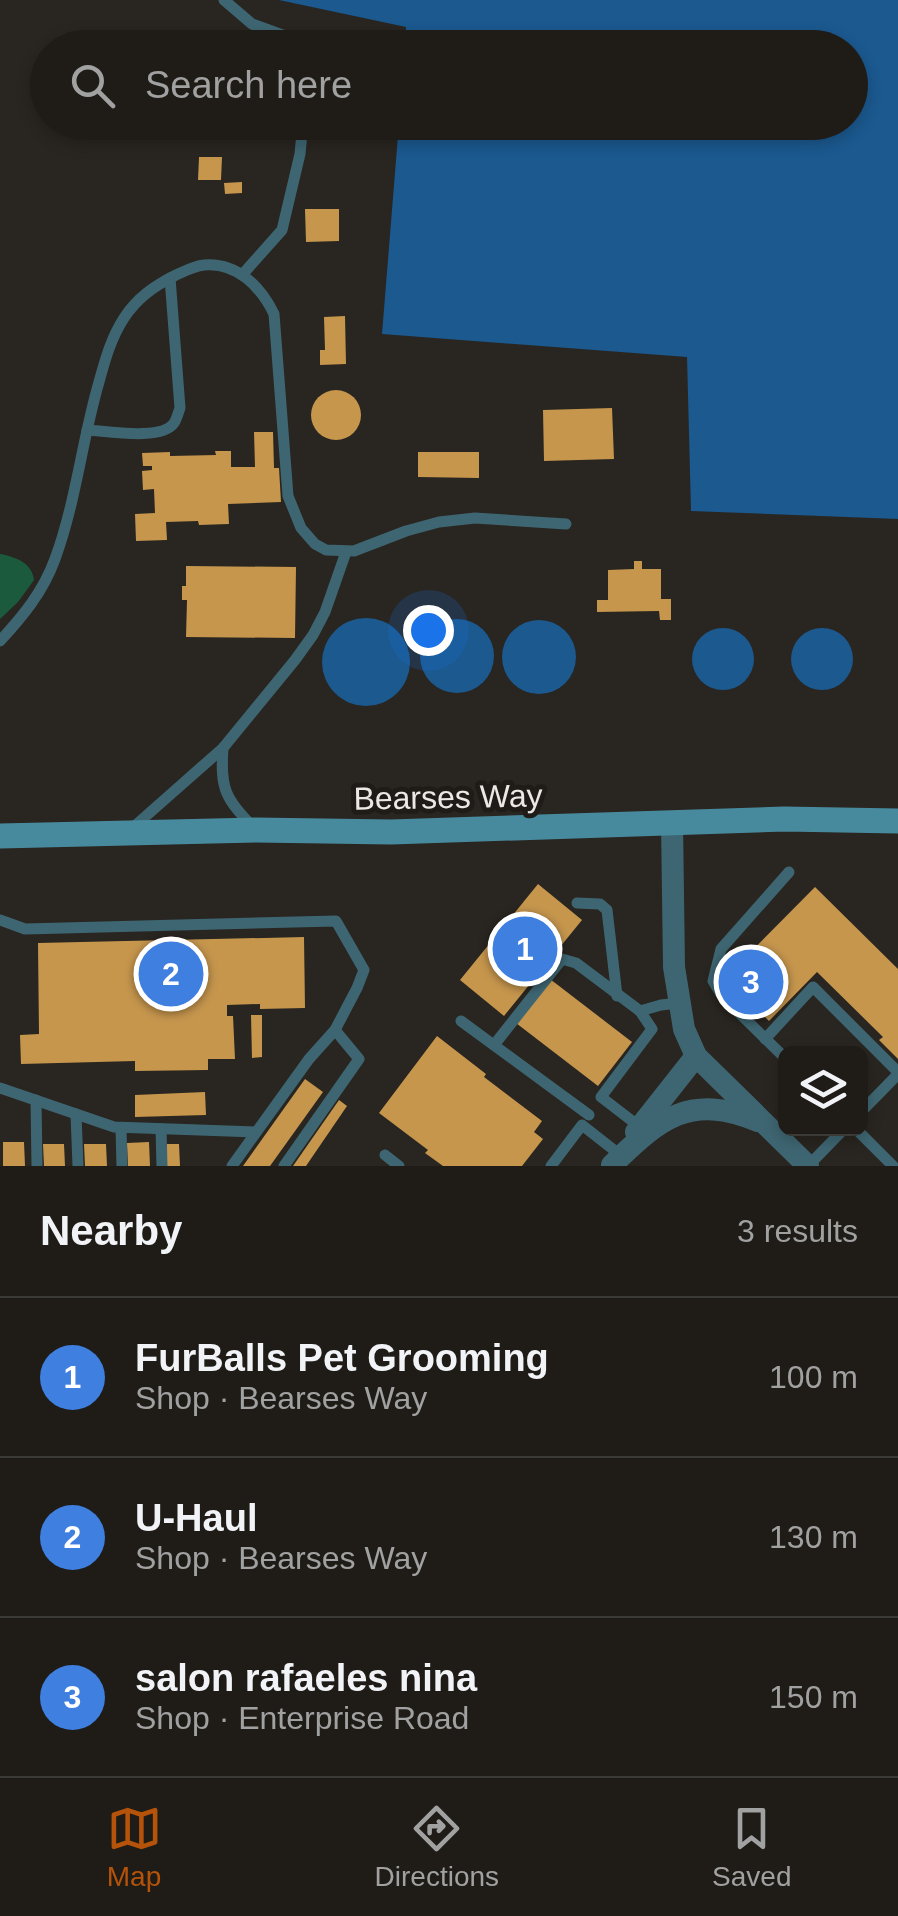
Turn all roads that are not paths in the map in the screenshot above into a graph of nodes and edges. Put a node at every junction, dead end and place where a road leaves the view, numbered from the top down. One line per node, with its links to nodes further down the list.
1 (224, 0): 2 (lane)
2 (269, 30)
3 (301, 140): 4 (lane)
4 (242, 275): 5 (lane); 8 (lane)
5 (170, 278): 6 (lane); 6 (lane)
6 (87, 430): 9 (lane)
7 (566, 524): 8 (lane)
8 (346, 552): 10 (lane)
9 (0, 641)
10 (222, 748): 13 (lane); 14 (lane)
11 (898, 821): 12 (main road, Bearses Way)
12 (672, 822): 13 (main road, Bearses Way); 20 (street)
13 (256, 830): 14 (main road, Bearses Way)
14 (125, 833): 15 (main road, Bearses Way)
15 (0, 836)
16 (789, 872): 24 (lane)
17 (577, 903): 19 (lane)
18 (0, 920): 23 (lane)
19 (618, 996): 21 (lane); 25 (lane)
20 (678, 1003): 21 (lane); 27 (street)
21 (640, 1011): 30 (lane)
22 (461, 1021): 25 (lane)
23 (334, 1030): 39 (lane); 49 (lane)
24 (765, 1039): 26 (lane); 28 (lane)
25 (494, 1045): 34 (lane)
26 (778, 1051)
27 (696, 1056): 35 (street); 36 (street)
28 (898, 1073): 32 (lane)
29 (0, 1088): 31 (lane)
30 (601, 1098): 34 (lane); 36 (lane)
31 (36, 1100): 33 (lane); 44 (lane)
32 (868, 1105)
33 (76, 1114): 37 (lane); 45 (lane)
34 (585, 1120): 43 (lane); 51 (lane)
35 (766, 1124): 43 (street); 52 (street)
36 (640, 1127): 43 (street)
37 (121, 1128): 38 (lane); 46 (lane)
38 (161, 1129): 39 (lane); 47 (lane)
39 (256, 1132): 48 (lane)
40 (837, 1136): 52 (lane)
41 (863, 1136): 53 (lane)
42 (385, 1155): 50 (lane)
43 (614, 1162)
44 (37, 1166)
45 (78, 1166)
46 (122, 1166)
47 (162, 1166)
48 (232, 1166)
49 (284, 1166)
50 (400, 1166)
51 (551, 1166)
52 (808, 1166)
53 (893, 1166)

